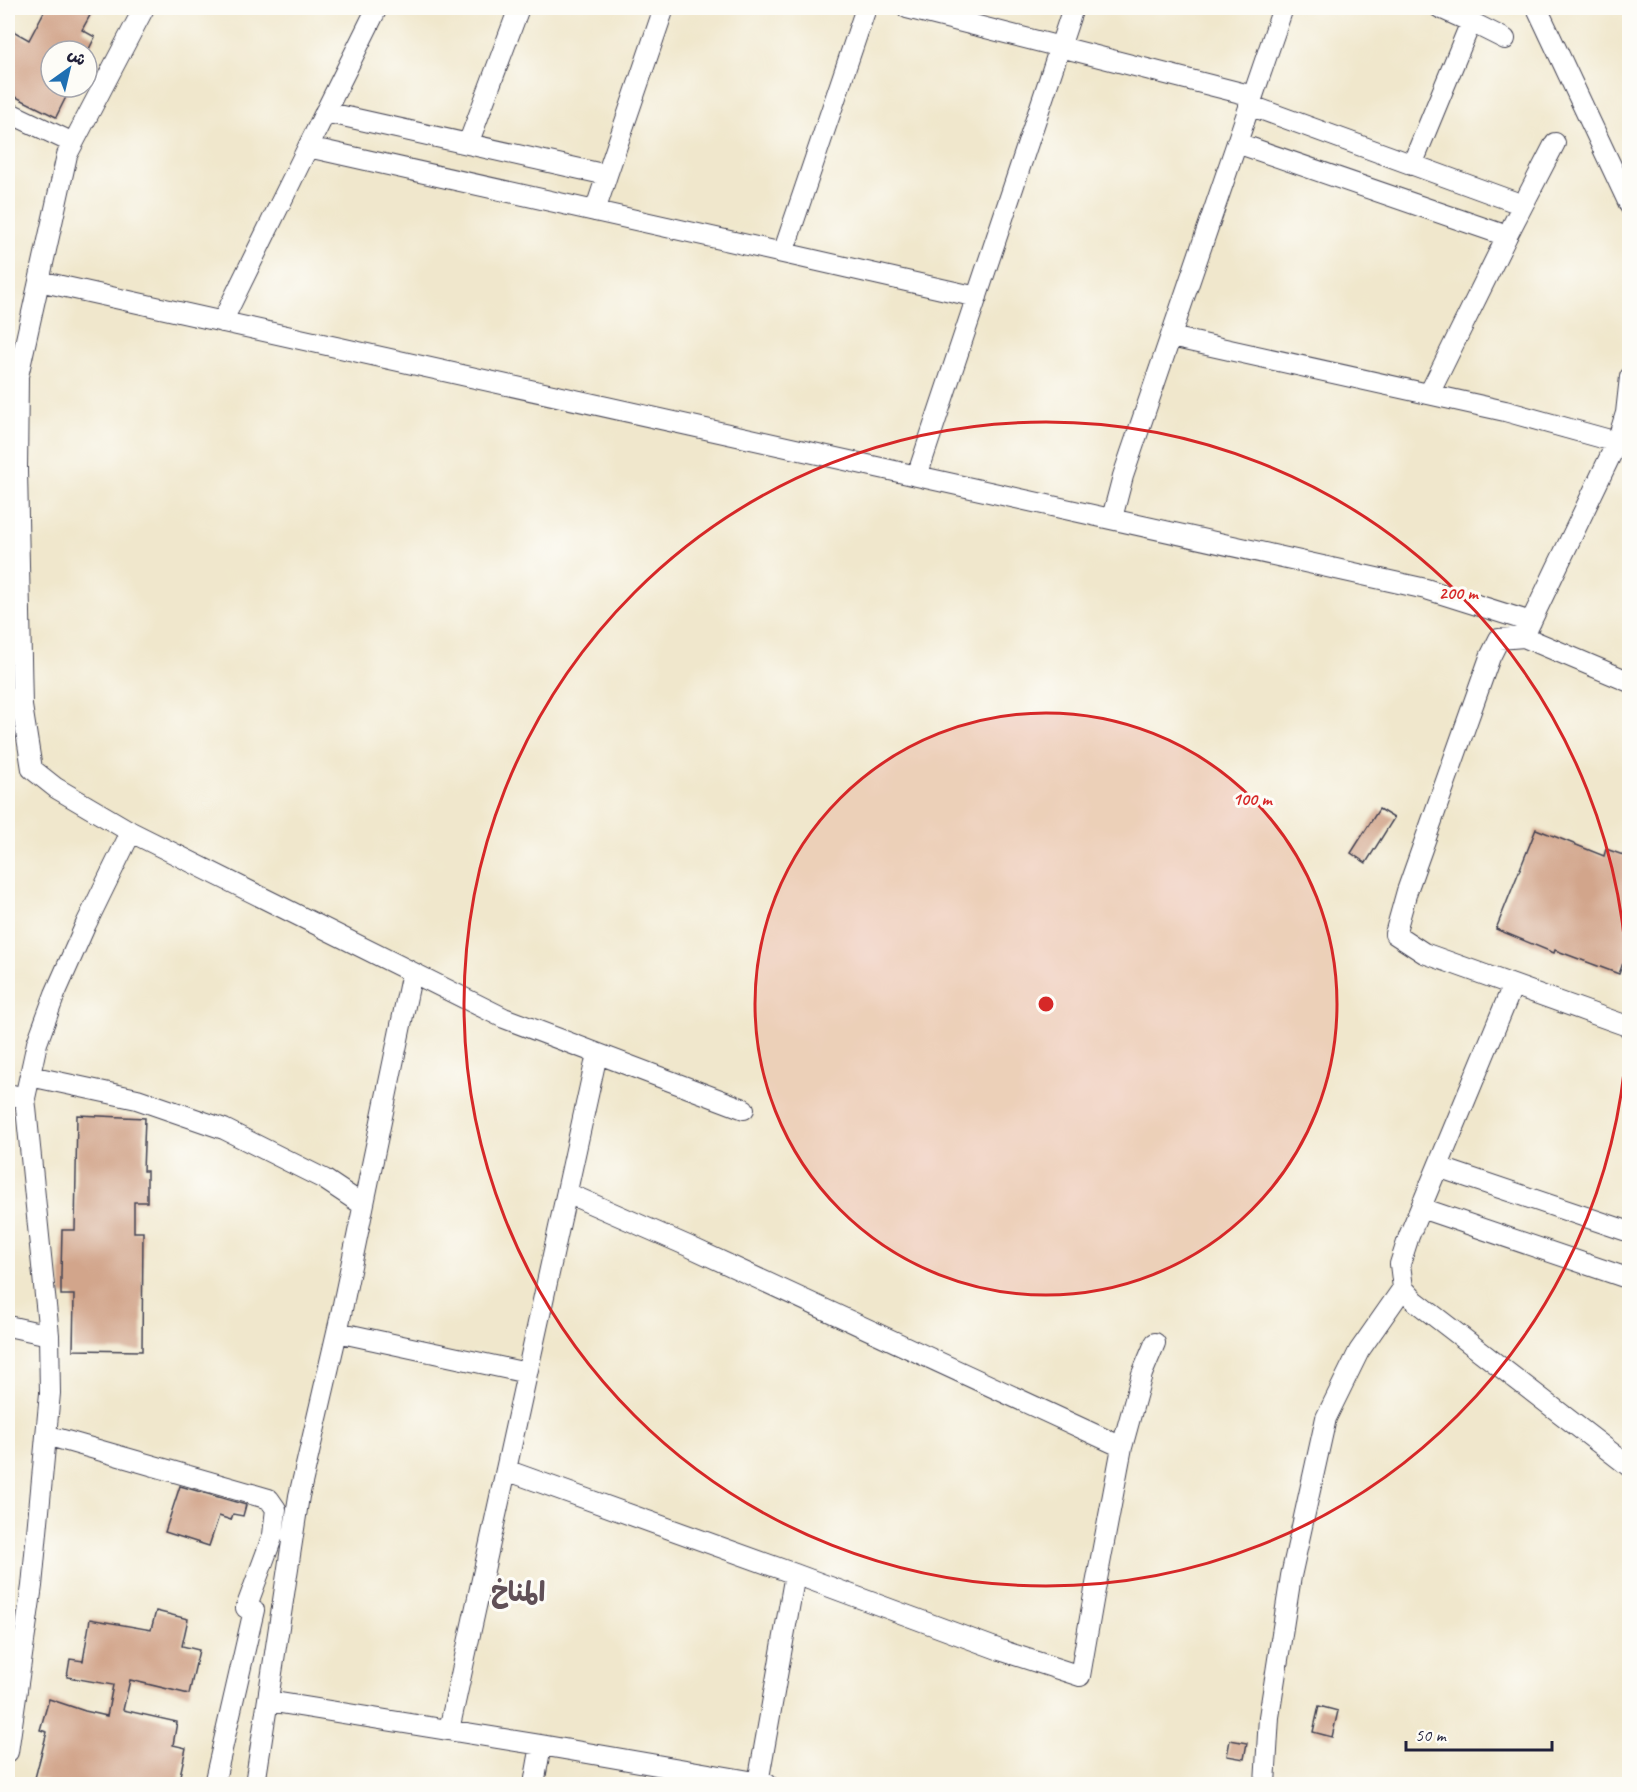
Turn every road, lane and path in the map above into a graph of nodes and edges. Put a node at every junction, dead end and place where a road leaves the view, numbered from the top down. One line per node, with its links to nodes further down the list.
1 (144, 8): 18 (street)
2 (377, 8): 16 (street)
3 (519, 8): 20 (street)
4 (664, 8): 23 (street)
5 (866, 8): 28 (street)
6 (907, 8): 13 (street)
7 (1074, 8): 13 (street)
8 (1282, 8): 14 (street)
9 (1440, 8): 11 (street)
10 (1537, 8): 25 (street)
11 (1471, 22): 12 (street); 22 (street)
12 (1505, 39)
13 (1060, 46): 14 (street); 30 (street)
14 (1251, 101): 17 (street); 22 (street)
15 (8, 112): 18 (street)
16 (325, 112): 20 (street); 21 (street)
17 (1237, 142): 27 (street); 32 (street)
18 (73, 143): 29 (street)
19 (1555, 143): 24 (street)
20 (468, 144): 23 (street)
21 (308, 147): 26 (street); 31 (street)
22 (1412, 165): 24 (street)
23 (606, 175): 26 (street)
24 (1523, 205): 27 (street)
25 (1629, 206)
26 (595, 211): 28 (street)
27 (1507, 236): 34 (street)
28 (783, 253): 30 (street)
29 (39, 281): 31 (street); 40 (street)
30 (976, 297): 36 (street)
31 (222, 322): 36 (street)
32 (1171, 337): 34 (street); 37 (street)
33 (1629, 377): 35 (street)
34 (1429, 394): 35 (street)
35 (1617, 442): 38 (street)
36 (916, 476): 37 (street)
37 (1112, 518): 38 (street)
38 (1527, 629): 39 (street); 42 (street)
39 (1629, 682)
40 (131, 832): 41 (street); 45 (street)
41 (412, 972): 44 (street); 50 (street)
42 (1513, 985): 43 (street); 48 (street)
43 (1629, 1026)
44 (597, 1054): 47 (street); 49 (street)
45 (30, 1076): 46 (street); 50 (street)
46 (16, 1096): 57 (street)
47 (744, 1109)
48 (1438, 1167): 51 (street); 52 (street)
49 (567, 1192): 59 (street); 61 (street)
50 (363, 1205): 56 (street)
51 (1421, 1208): 53 (street); 54 (street)
52 (1629, 1232)
53 (1629, 1280)
54 (1403, 1288): 62 (street); 74 (street)
55 (8, 1326): 57 (street)
56 (336, 1332): 59 (street); 65 (street)
57 (49, 1335): 60 (street)
58 (1155, 1343): 61 (street)
59 (527, 1373): 63 (street)
60 (46, 1435): 68 (street); 71 (street)
61 (1122, 1447): 64 (street)
62 (1629, 1467)
63 (506, 1470): 64 (street); 66 (street)
64 (795, 1574): 70 (street)
65 (268, 1701): 66 (street); 72 (street)
66 (449, 1730): 67 (street)
67 (541, 1745): 69 (street); 73 (street)
68 (8, 1752)
69 (728, 1781): 70 (street)
70 (762, 1784)
71 (214, 1785)
72 (255, 1785)
73 (534, 1785)
74 (1265, 1785)

